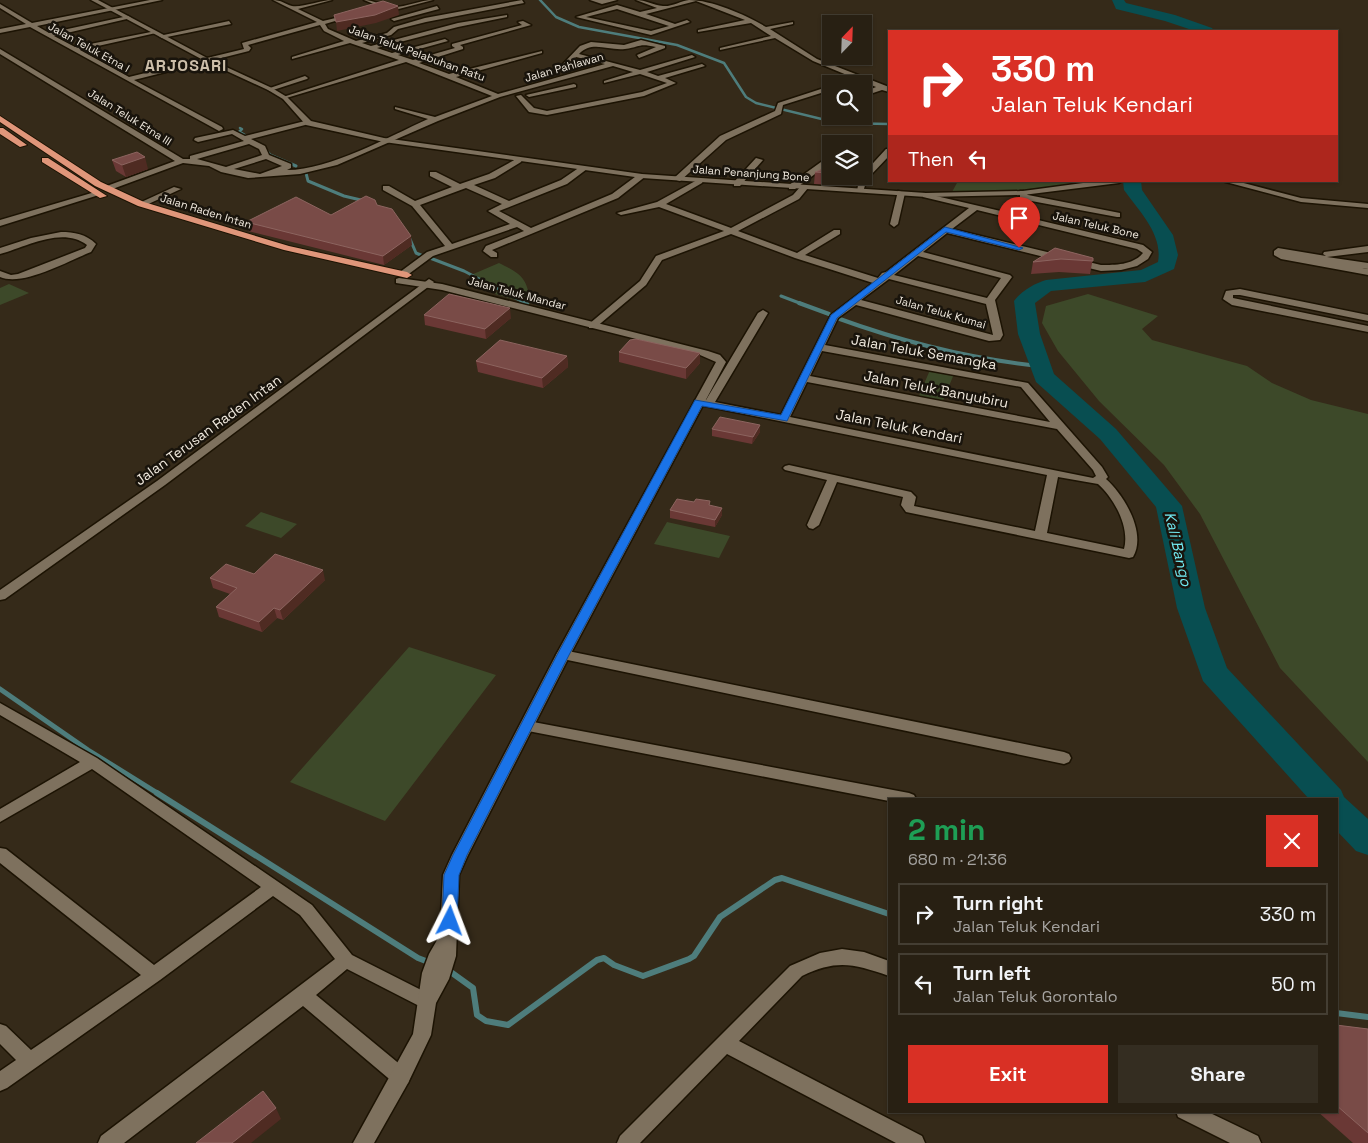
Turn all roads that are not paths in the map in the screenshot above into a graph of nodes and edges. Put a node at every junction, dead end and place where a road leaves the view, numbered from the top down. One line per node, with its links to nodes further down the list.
1 (94, 0): 20 (street)
2 (159, 0): 20 (street)
3 (276, 0): 16 (street, Jalan Teluk Pelabuhan Ratu)
4 (329, 0): 16 (street)
5 (368, 0): 14 (street)
6 (430, 0): 19 (street)
7 (593, 0): 8 (street)
8 (614, 0)
9 (639, 0): 18 (street)
10 (694, 0): 18 (street)
11 (699, 0): 30 (street)
12 (522, 2): 50 (street)
13 (0, 6): 36 (street, Jalan Teluk Etna I)
14 (383, 6): 17 (street); 19 (street)
15 (447, 6): 23 (street)
16 (292, 8): 33 (street, Jalan Teluk Pelabuhan Ratu)
17 (374, 8)
18 (663, 8): 22 (street)
19 (391, 9): 23 (street)
20 (113, 10): 26 (street); 36 (street)
21 (357, 13): 33 (street)
22 (641, 14): 35 (street); 38 (street)
23 (408, 15): 27 (street)
24 (505, 16): 44 (street)
25 (632, 16): 35 (street)
26 (128, 18): 42 (street); 45 (street)
27 (394, 19)
28 (521, 22): 43 (street)
29 (687, 22): 38 (street)
30 (752, 22): 39 (street); 41 (street)
31 (791, 22): 39 (street)
32 (229, 23): 46 (street)
33 (322, 23): 50 (street, Jalan Teluk Pelabuhan Ratu); 63 (street)
34 (494, 23): 37 (street)
35 (608, 24): 38 (street)
36 (30, 25): 40 (street); 45 (street, Jalan Teluk Etna I)
37 (484, 25): 43 (street); 48 (street)
38 (676, 26)
39 (764, 29): 47 (street)
40 (0, 31)
41 (700, 31)
42 (154, 32): 46 (street); 53 (street)
43 (504, 32): 51 (street)
44 (425, 33): 48 (street); 52 (street)
45 (48, 35): 53 (street, Jalan Teluk Etna I)
46 (162, 36): 63 (street)
47 (776, 36): 54 (street); 81 (street)
48 (435, 37): 49 (street)
49 (445, 41): 51 (street); 58 (street)
50 (352, 42): 52 (street, Jalan Teluk Pelabuhan Ratu); 62 (street)
51 (454, 45): 65 (street)
52 (370, 48): 58 (street, Jalan Teluk Pelabuhan Ratu)
53 (75, 49): 75 (street, Jalan Teluk Etna I)
54 (722, 49)
55 (0, 51): 102 (street, Jalan Teluk Etna III)
56 (540, 52): 72 (street)
57 (508, 53): 70 (street)
58 (392, 55): 64 (street, Jalan Teluk Pelabuhan Ratu)
59 (575, 55): 60 (street); 66 (street); 68 (street)
60 (639, 56)
61 (692, 57): 71 (street)
62 (294, 58)
63 (207, 60): 75 (street); 82 (street)
64 (406, 60): 65 (street, Jalan Teluk Pelabuhan Ratu); 88 (street)
65 (414, 62): 70 (street, Jalan Teluk Pelabuhan Ratu)
66 (613, 64): 71 (street, Jalan Pahlawan); 80 (street, Jalan Pahlawan)
67 (702, 66): 74 (street)
68 (562, 68)
69 (505, 69): 77 (street)
70 (440, 72): 72 (street, Jalan Teluk Pelabuhan Ratu)
71 (640, 72): 74 (street, Jalan Pahlawan); 78 (street)
72 (450, 76): 77 (street, Jalan Teluk Pelabuhan Ratu)
73 (305, 78): 82 (street)
74 (658, 78): 86 (street)
75 (128, 79): 93 (street, Jalan Teluk Etna I)
76 (528, 79): 80 (street)
77 (463, 81): 87 (street, Jalan Teluk Pelabuhan Ratu)
78 (606, 82)
79 (574, 86): 86 (street)
80 (530, 87): 86 (street, Jalan Pahlawan)
81 (880, 88): 83 (street); 85 (street)
82 (270, 89): 88 (street)
83 (888, 90)
84 (822, 91): 109 (street)
85 (872, 91)
86 (516, 94): 87 (street, Jalan Pahlawan)
87 (498, 96): 91 (street, Jalan Teluk Pelabuhan Ratu)
88 (285, 98): 92 (street)
89 (397, 108): 91 (street)
90 (0, 118): 119 (highway, Jalan Raden Intan)
91 (435, 119): 97 (street, Jalan Teluk Pelabuhan Ratu)
92 (306, 122): 95 (street); 97 (street, Jalan Penanjung Bone)
93 (219, 129)
94 (0, 130): 123 (highway, Jalan Raden Intan)
95 (248, 139): 96 (street); 99 (street); 102 (street)
96 (198, 140)
97 (384, 140): 100 (street, Jalan Penanjung Bone); 106 (street, Jalan Teluk Pelabuhan Ratu)
98 (888, 152): 121 (street)
99 (266, 156): 105 (street); 106 (street)
100 (518, 160): 104 (street, Jalan Penanjung Bone); 114 (street)
101 (759, 160): 113 (street)
102 (182, 161): 105 (street, Jalan Teluk Pelabuhan Ratu); 119 (street, Jalan Teluk Etna III)
103 (822, 165): 116 (street)
104 (583, 169): 108 (street, Jalan Penanjung Bone); 128 (street)
105 (224, 170): 106 (street, Jalan Teluk Pelabuhan Ratu)
106 (275, 172)
107 (433, 174): 115 (street)
108 (642, 176): 109 (street, Jalan Penanjung Bone); 138 (street)
109 (677, 179): 110 (street, Jalan Penanjung Bone)
110 (698, 181): 113 (street, Jalan Penanjung Bone); 129 (street)
111 (1113, 182): 125 (street, Jalan Penanjung Bone)
112 (1230, 182): 130 (street)
113 (737, 184): 116 (street, Jalan Penanjung Bone)
114 (469, 186): 115 (street); 128 (street)
115 (459, 187): 127 (street)
116 (792, 187): 118 (street, Jalan Penanjung Bone)
117 (386, 188): 127 (street)
118 (804, 188): 121 (street, Jalan Penanjung Bone); 140 (street)
119 (108, 189): 126 (highway, Jalan Raden Intan)
120 (177, 189): 126 (street)
121 (860, 190): 122 (street, Jalan Penanjung Bone)
122 (901, 193): 124 (street, Jalan Penanjung Bone); 137 (street)
123 (98, 194): 135 (street); 145 (highway, Jalan Raden Intan)
124 (926, 195): 125 (street, Jalan Penanjung Bone); 131 (street, Jalan Teluk Bone)
125 (1024, 195): 133 (street); 134 (street)
126 (141, 204): 142 (highway, Jalan Raden Intan)
127 (414, 204): 143 (street)
128 (510, 204): 136 (street)
129 (660, 204): 132 (street); 140 (street)
130 (1368, 206)
131 (974, 208): 134 (street, Jalan Teluk Bone); 139 (street)
132 (621, 212)
133 (1117, 215)
134 (1006, 216): 139 (street, Jalan Teluk Bone)
135 (2, 220)
136 (517, 224): 138 (street); 143 (street)
137 (894, 224)
138 (529, 230): 149 (street)
139 (945, 230): 147 (street)
140 (731, 231): 150 (street); 162 (street)
141 (837, 232): 150 (street)
142 (268, 243): 145 (highway); 153 (highway, Jalan Raden Intan)
143 (451, 248): 155 (street)
144 (1368, 248): 148 (street)
145 (258, 249): 153 (highway, Jalan Raden Intan)
146 (0, 251): 154 (street)
147 (915, 252): 156 (street); 159 (street)
148 (1343, 252): 151 (street); 152 (street)
149 (494, 255)
150 (798, 256): 156 (street)
151 (1314, 256): 152 (street); 152 (street)
152 (1366, 268)
153 (368, 271): 155 (highway, Jalan Raden Intan)
154 (0, 274)
155 (403, 277): 157 (street, Jalan Raden Intan)
156 (881, 278): 158 (street); 159 (street)
157 (429, 284): 162 (street, Jalan Teluk Mandar); 175 (street, Jalan Terusan Raden Intan)
158 (853, 301): 159 (street, Jalan Teluk Kumai); 164 (street)
159 (990, 302)
160 (763, 313): 166 (street)
161 (1368, 318): 163 (street)
162 (592, 326): 166 (street, Jalan Teluk Mandar)
163 (1368, 328)
164 (819, 347): 165 (street); 168 (street, Jalan Teluk Semangka)
165 (804, 378): 167 (street); 168 (street, Jalan Teluk Banyubiru)
166 (704, 403): 167 (street, Jalan Teluk Kendari); 176 (street)
167 (784, 419): 170 (street, Jalan Teluk Kendari)
168 (1062, 427): 172 (street)
169 (789, 468): 171 (street)
170 (1053, 472): 172 (street, Jalan Teluk Kendari); 174 (street)
171 (833, 478): 173 (street); 174 (street)
172 (1097, 480): 174 (street)
173 (813, 525)
174 (1040, 536)
175 (0, 596)
176 (563, 655): 178 (street); 179 (street)
177 (0, 708): 180 (street)
178 (528, 726): 181 (street); 189 (street)
179 (1064, 758)
180 (92, 762): 182 (street); 184 (street)
181 (904, 798)
182 (0, 816)
183 (0, 854): 187 (street)
184 (272, 888): 185 (street); 187 (street)
185 (346, 960): 188 (street); 189 (street)
186 (888, 968): 191 (street)
187 (154, 975): 192 (street)
188 (303, 995): 193 (street); 196 (street)
189 (427, 1002): 193 (street)
190 (0, 1032): 192 (street)
191 (724, 1043): 198 (street); 199 (street)
192 (30, 1061): 194 (street)
193 (401, 1077): 197 (street)
194 (0, 1082)
195 (1189, 1113): 200 (street)
196 (108, 1143)
197 (363, 1143)
198 (628, 1143)
199 (915, 1143)
200 (1251, 1143)

